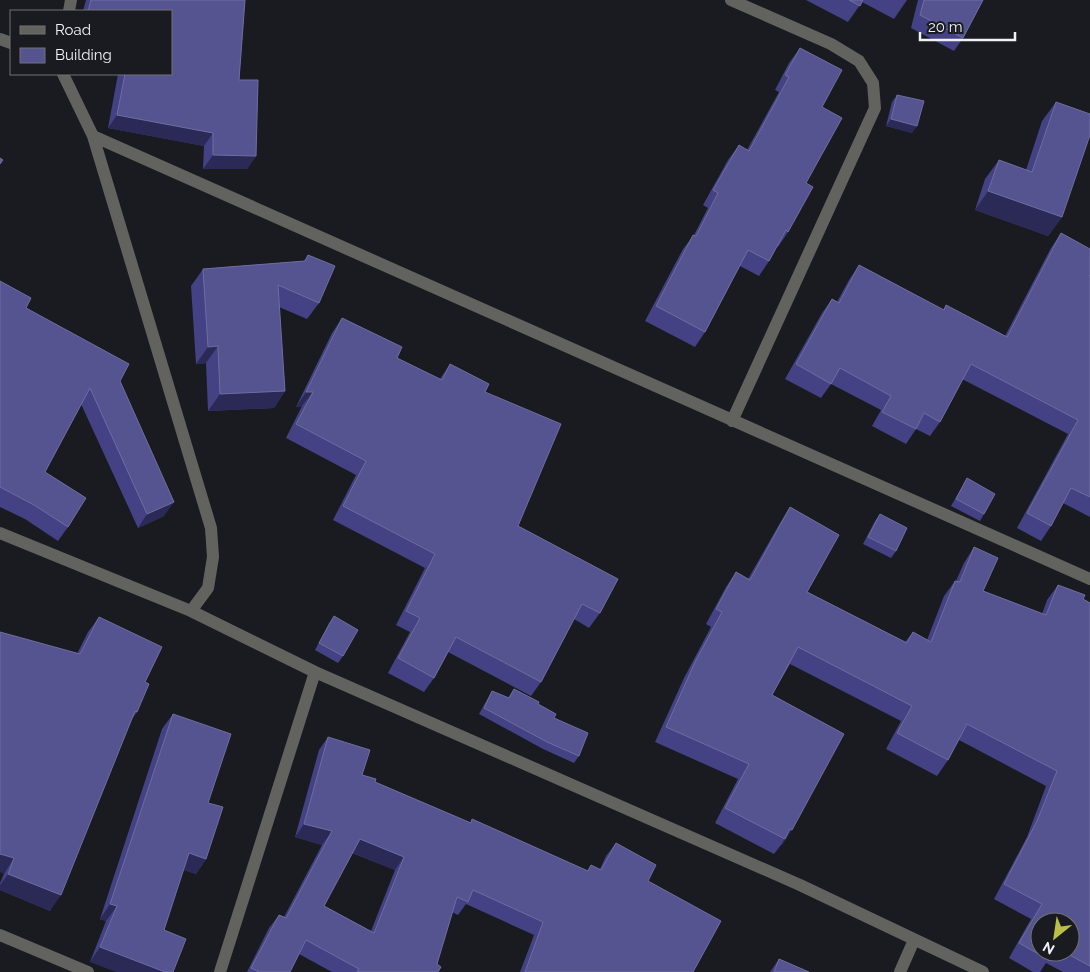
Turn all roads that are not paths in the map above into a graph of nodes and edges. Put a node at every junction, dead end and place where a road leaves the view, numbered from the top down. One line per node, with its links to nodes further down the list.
1 (731, 0): 4 (street)
2 (63, 75): 3 (street)
3 (93, 136): 4 (street); 7 (street)
4 (732, 421): 6 (street)
5 (0, 533): 7 (street)
6 (1090, 579)
7 (190, 611): 8 (street)
8 (315, 672): 10 (street); 12 (street)
9 (0, 935): 11 (street)
10 (914, 940): 13 (street); 14 (street)
11 (88, 972)
12 (220, 972)
13 (900, 972)
14 (983, 972)

